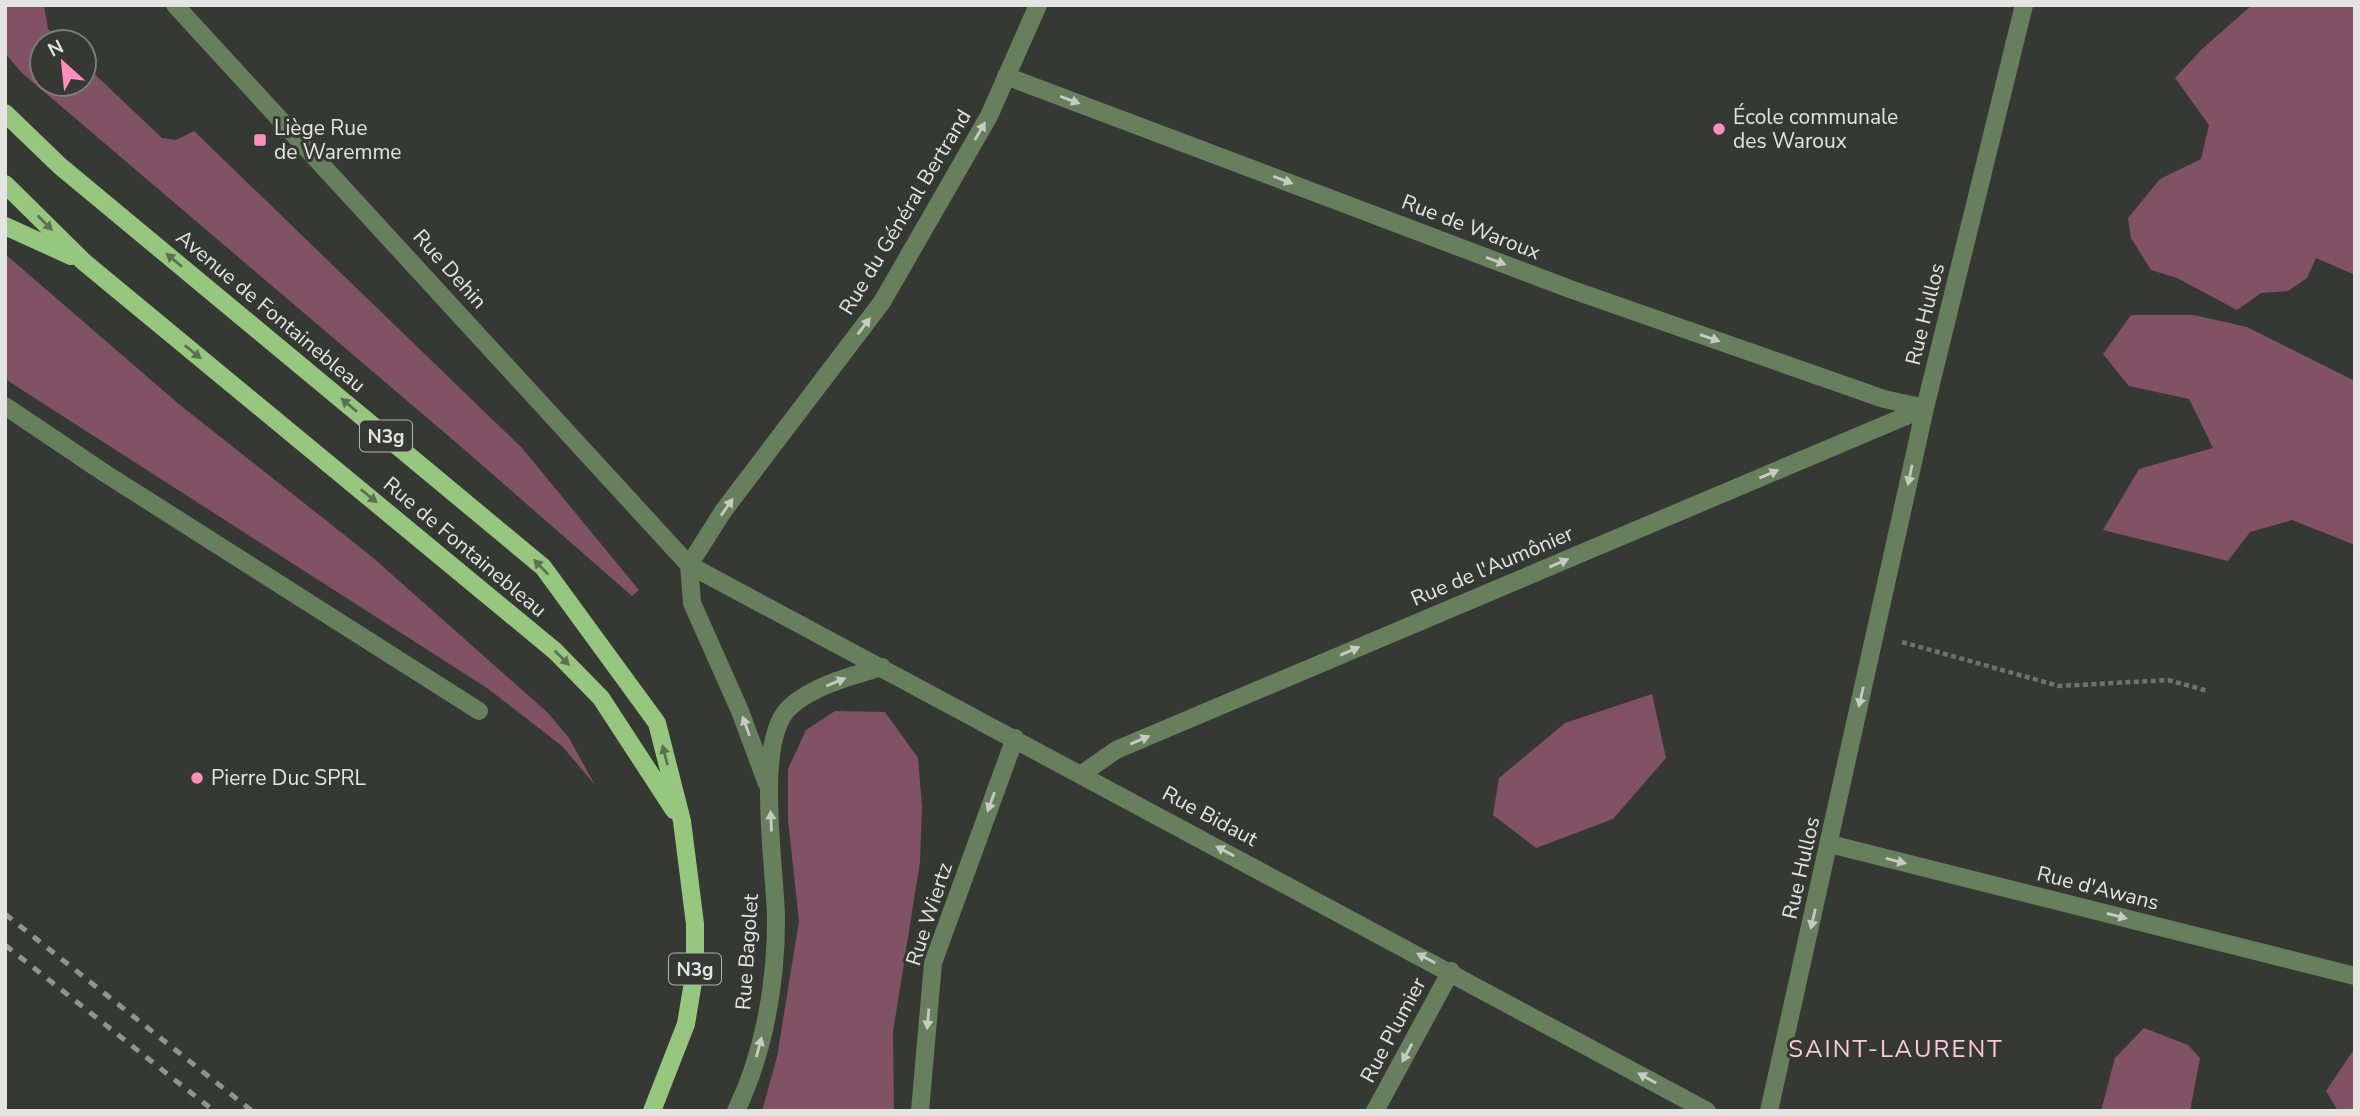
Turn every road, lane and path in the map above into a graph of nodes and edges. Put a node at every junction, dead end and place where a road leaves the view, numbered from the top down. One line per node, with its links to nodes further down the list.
1 (175, 5): 11 (street, Rue Dehin)
2 (1038, 5): 4 (street, Rue du Général Bertrand)
3 (2024, 5): 10 (street, Rue Hullos)
4 (1006, 76): 10 (street, Rue de Waroux, one-way to 10); 11 (street, Rue du Général Bertrand, one-way to 4)
5 (5, 113): 19 (main road, Avenue de Fontainebleau / N3g, one-way to 5)
6 (5, 184): 8 (main road, N3g, one-way to 8)
7 (5, 226): 8 (main road)
8 (84, 262): 19 (main road, Rue de Fontainebleau / N3g, one-way to 19)
9 (5, 406): 15 (street)
10 (1925, 408): 12 (street, Rue Hullos, one-way to 12); 17 (street, Rue de l'Aumônier, one-way to 10)
11 (690, 565): 13 (street, Rue Bidaut); 18 (street, Rue Bagolet, one-way to 11)
12 (1875, 635): 14 (path); 20 (street, Rue Hullos, one-way to 20)
13 (882, 667): 16 (street, Rue Bidaut); 18 (street, Rue Bagolet, one-way to 13)
14 (2208, 691)
15 (479, 711)
16 (1015, 738): 17 (street, Rue Bidaut); 25 (street, Rue Wiertz, one-way to 25)
17 (1082, 774): 21 (street, Rue Bidaut, one-way to 17)
18 (769, 791): 24 (street, Rue Bagolet, one-way to 18)
19 (682, 821): 23 (main road, N3g)
20 (1830, 844): 22 (street, Rue d'Awans, one-way to 22); 28 (street, Rue Hullos, one-way to 28)
21 (1451, 971): 26 (street, Rue Plumier, one-way to 26); 27 (street, Rue Bidaut, one-way to 21)
22 (2355, 976)
23 (652, 1111)
24 (736, 1111)
25 (920, 1111)
26 (1376, 1111)
27 (1707, 1111)
28 (1769, 1111)

